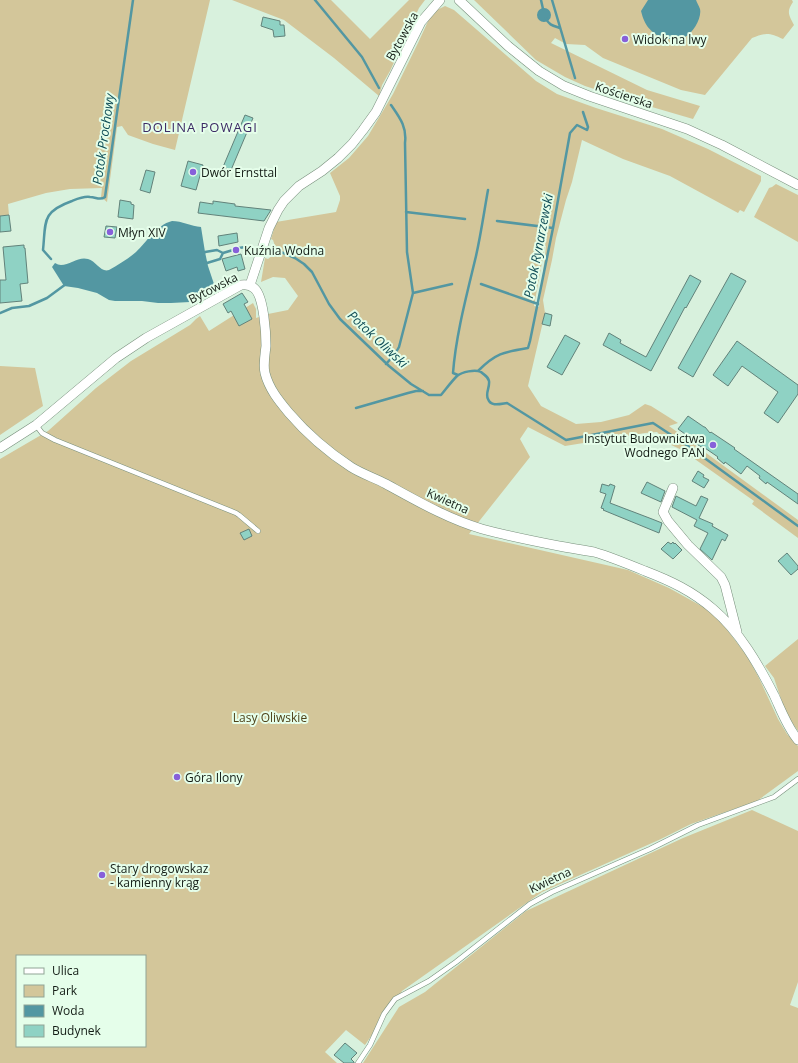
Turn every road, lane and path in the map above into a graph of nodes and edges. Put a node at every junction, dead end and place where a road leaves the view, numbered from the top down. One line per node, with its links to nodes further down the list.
1 (440, 0): 4 (street, Bytowska)
2 (460, 0): 3 (street, Kościerska)
3 (798, 185)
4 (250, 285): 5 (street, Bytowska); 9 (street, Kwietna)
5 (36, 425): 6 (street, Bytowska); 8 (lane)
6 (0, 448)
7 (673, 488): 9 (street, Kwietna)
8 (258, 531)
9 (737, 634): 10 (street, Kwietna)
10 (798, 740)
11 (798, 779): 12 (lane, Kwietna)
12 (358, 1063)

